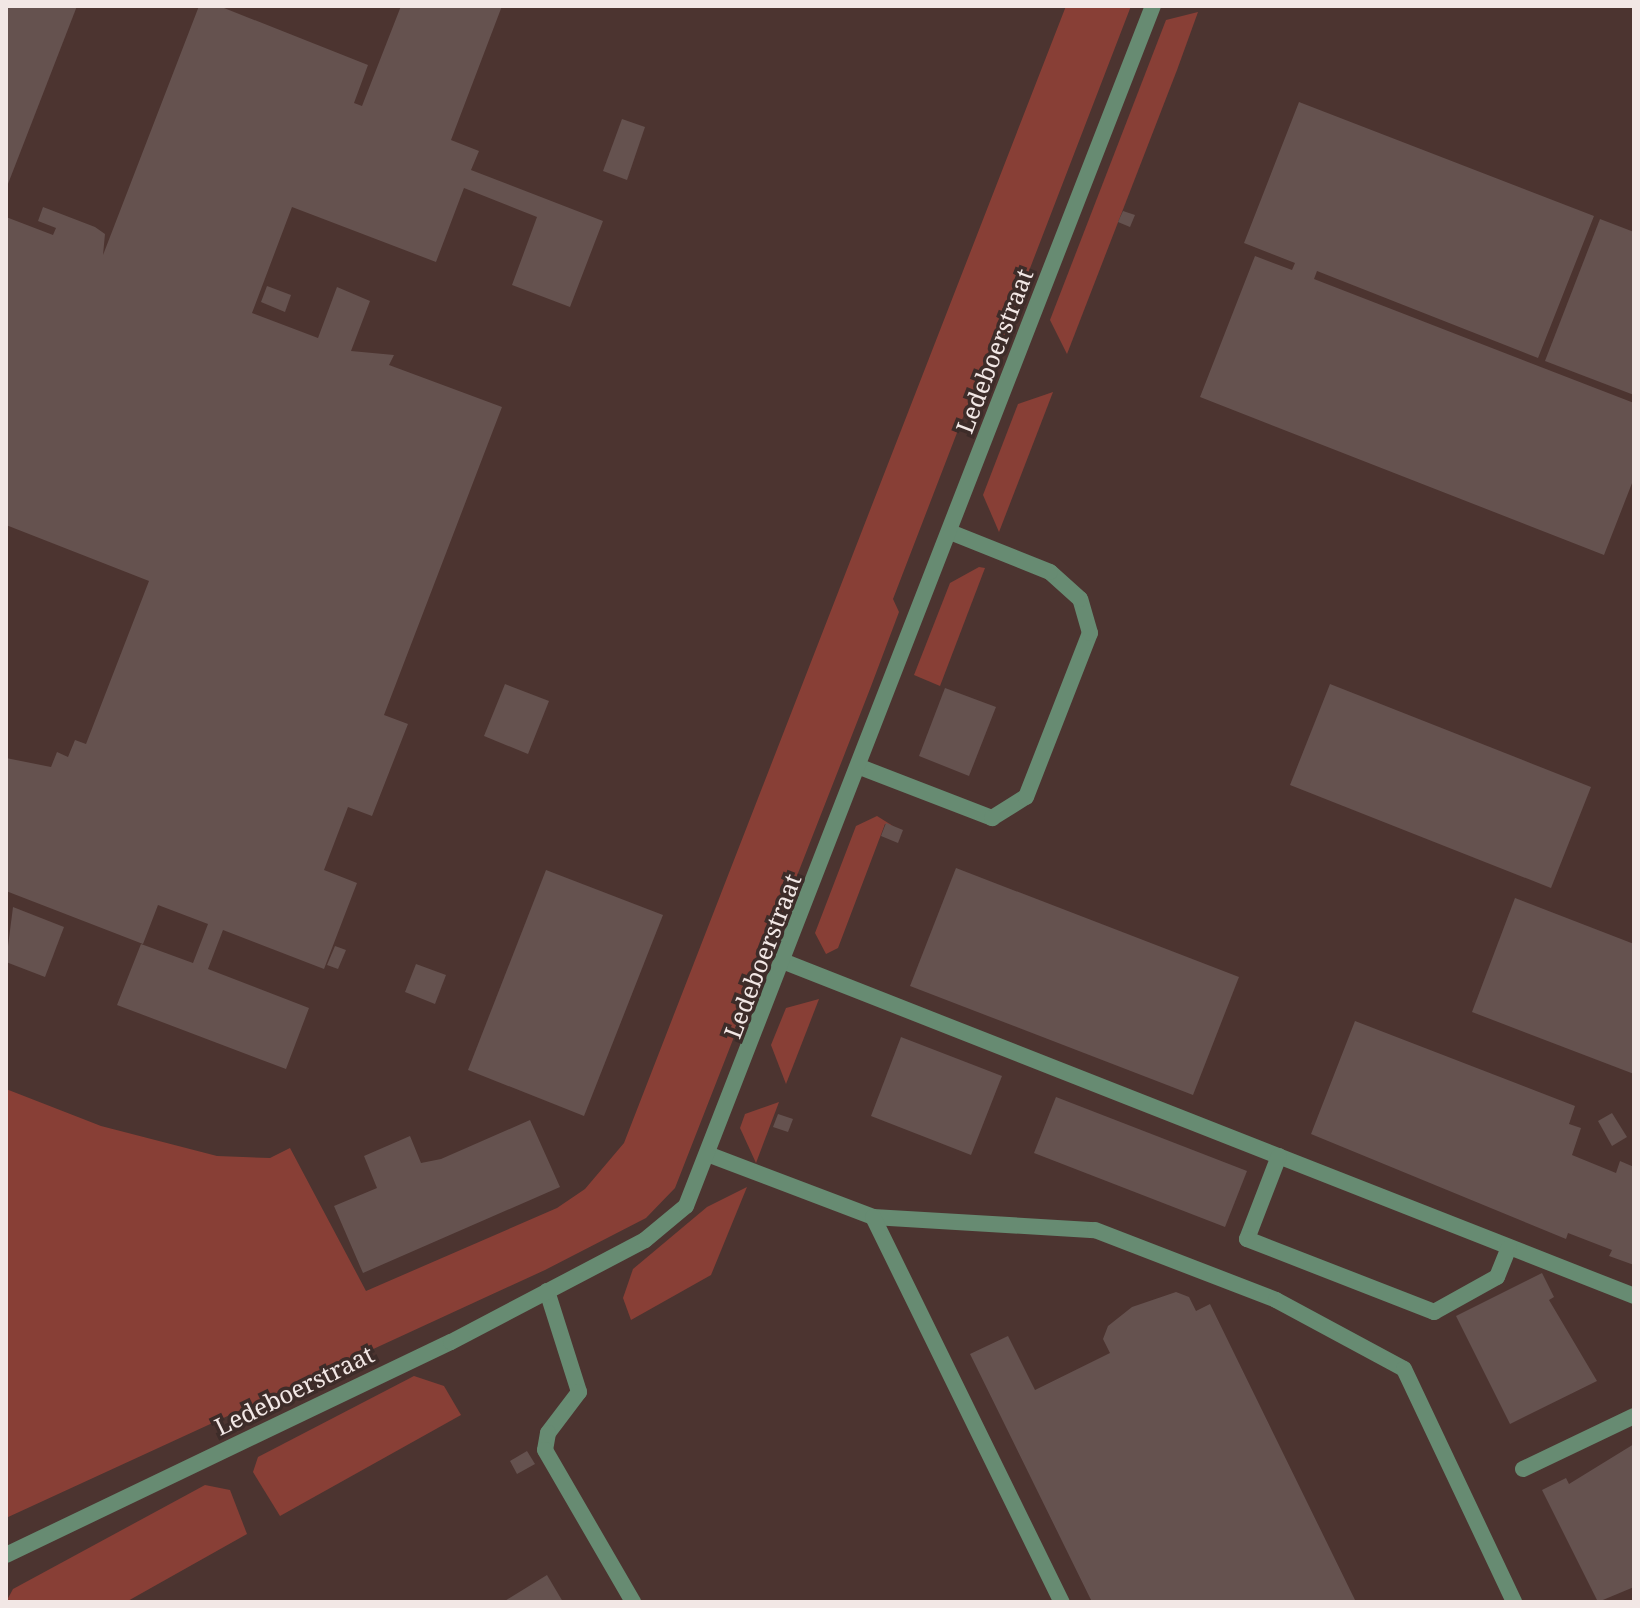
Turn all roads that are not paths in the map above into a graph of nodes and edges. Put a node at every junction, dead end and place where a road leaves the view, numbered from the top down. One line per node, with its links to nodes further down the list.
1 (1153, 6): 2 (street, Ledeboerstraat)
2 (950, 532): 3 (street, Ledeboerstraat); 3 (street)
3 (860, 767): 4 (street, Ledeboerstraat)
4 (785, 962): 5 (street, Ledeboerstraat); 6 (street)
5 (710, 1155): 7 (street); 9 (street, Ledeboerstraat)
6 (1279, 1156): 8 (street); 8 (street)
7 (873, 1217): 15 (street); 16 (street)
8 (1509, 1247): 10 (street)
9 (547, 1291): 13 (street, Ledeboerstraat); 14 (street)
10 (1634, 1296)
11 (1634, 1416): 12 (street)
12 (1523, 1469)
13 (6, 1555)
14 (633, 1602)
15 (1062, 1602)
16 (1514, 1602)

